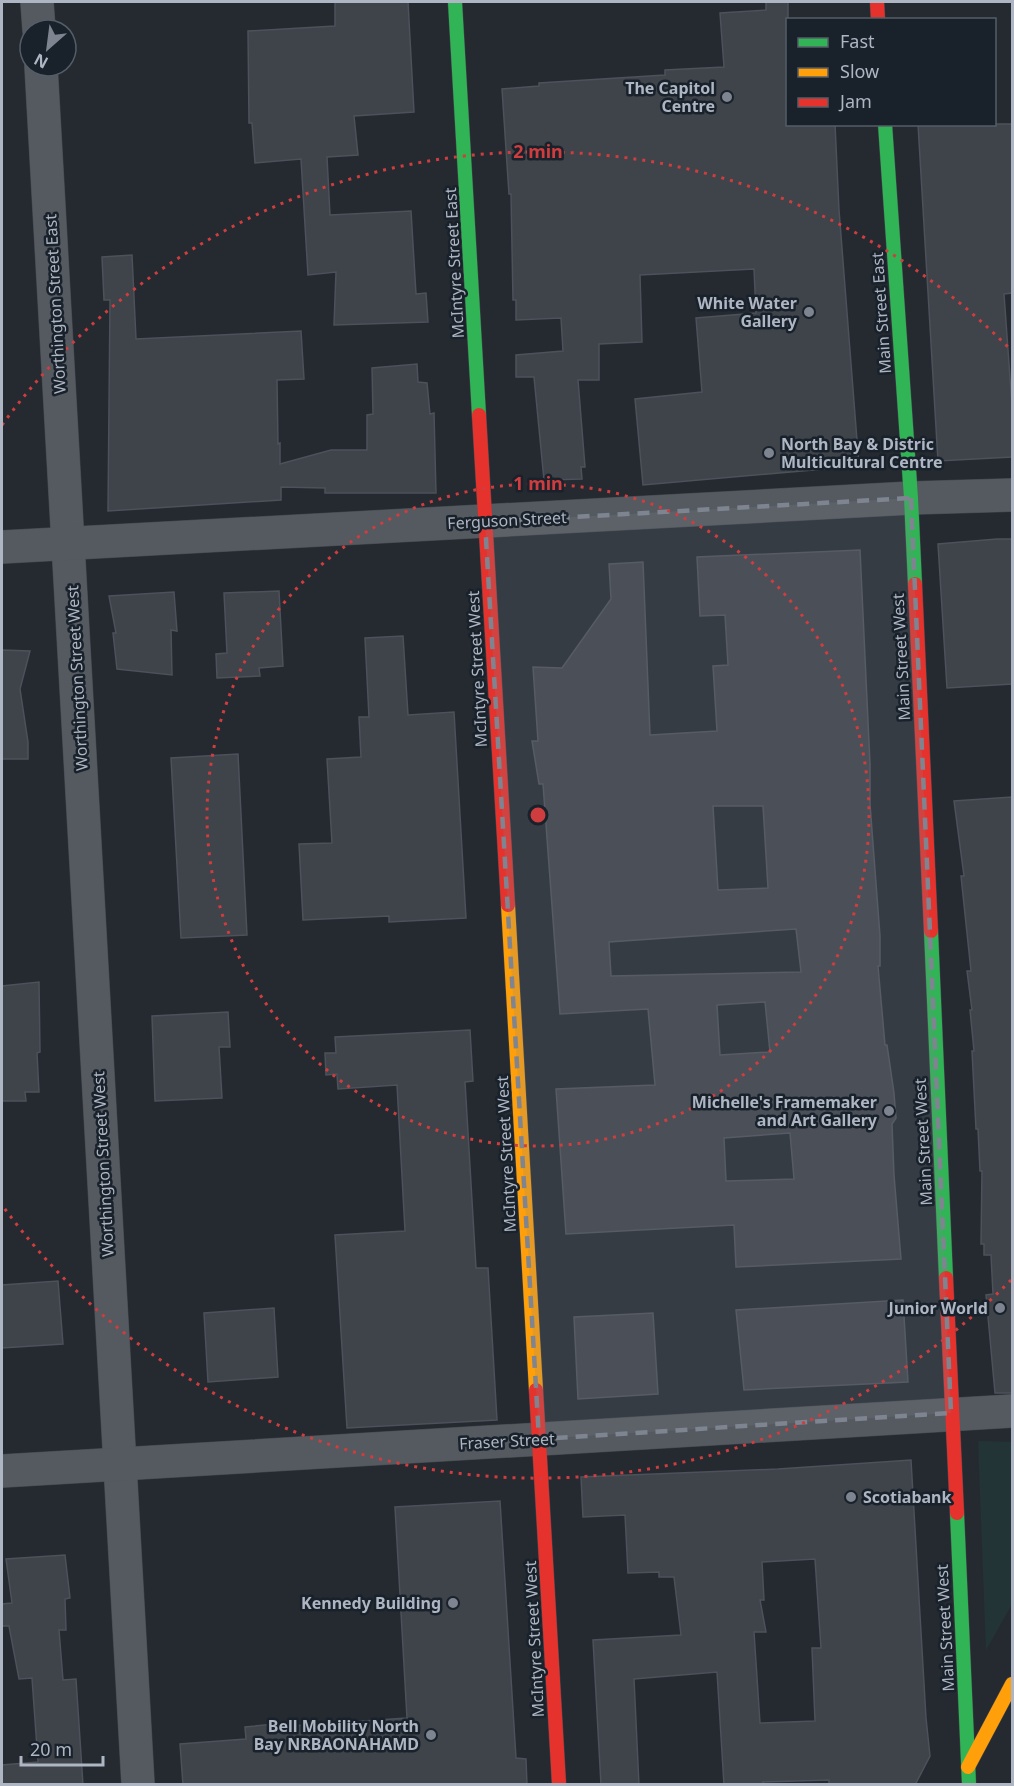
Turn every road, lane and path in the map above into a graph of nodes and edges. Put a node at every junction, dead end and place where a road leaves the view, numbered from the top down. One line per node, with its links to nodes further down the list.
1 (37, 2): 4 (street)
2 (455, 2): 10 (main road, McIntyre Street East)
3 (877, 2): 5 (main road)
4 (38, 18)
5 (878, 18)
6 (42, 78): 11 (street, Worthington Street East)
7 (885, 126): 9 (main road, Main Street East)
8 (1012, 495): 9 (street, Ferguson Street)
9 (911, 498): 10 (street, Ferguson Street); 14 (main road, Main Street West)
10 (485, 522): 11 (street, Ferguson Street); 15 (main road, McIntyre Street West)
11 (70, 542): 12 (street, Ferguson Street); 16 (street, Worthington Street West)
12 (2, 547)
13 (1012, 1411): 14 (street, Fraser Street)
14 (951, 1413): 15 (street, Fraser Street); 19 (main road, Main Street West)
15 (539, 1439): 16 (street, Fraser Street); 21 (main road, McIntyre Street West)
16 (119, 1463): 17 (street, Fraser Street); 20 (street, Worthington Street West)
17 (2, 1471)
18 (1012, 1684): 19 (main road)
19 (968, 1768): 22 (main road); 23 (main road, Main Street West)
20 (138, 1785)
21 (559, 1785)
22 (959, 1785)
23 (969, 1785)

